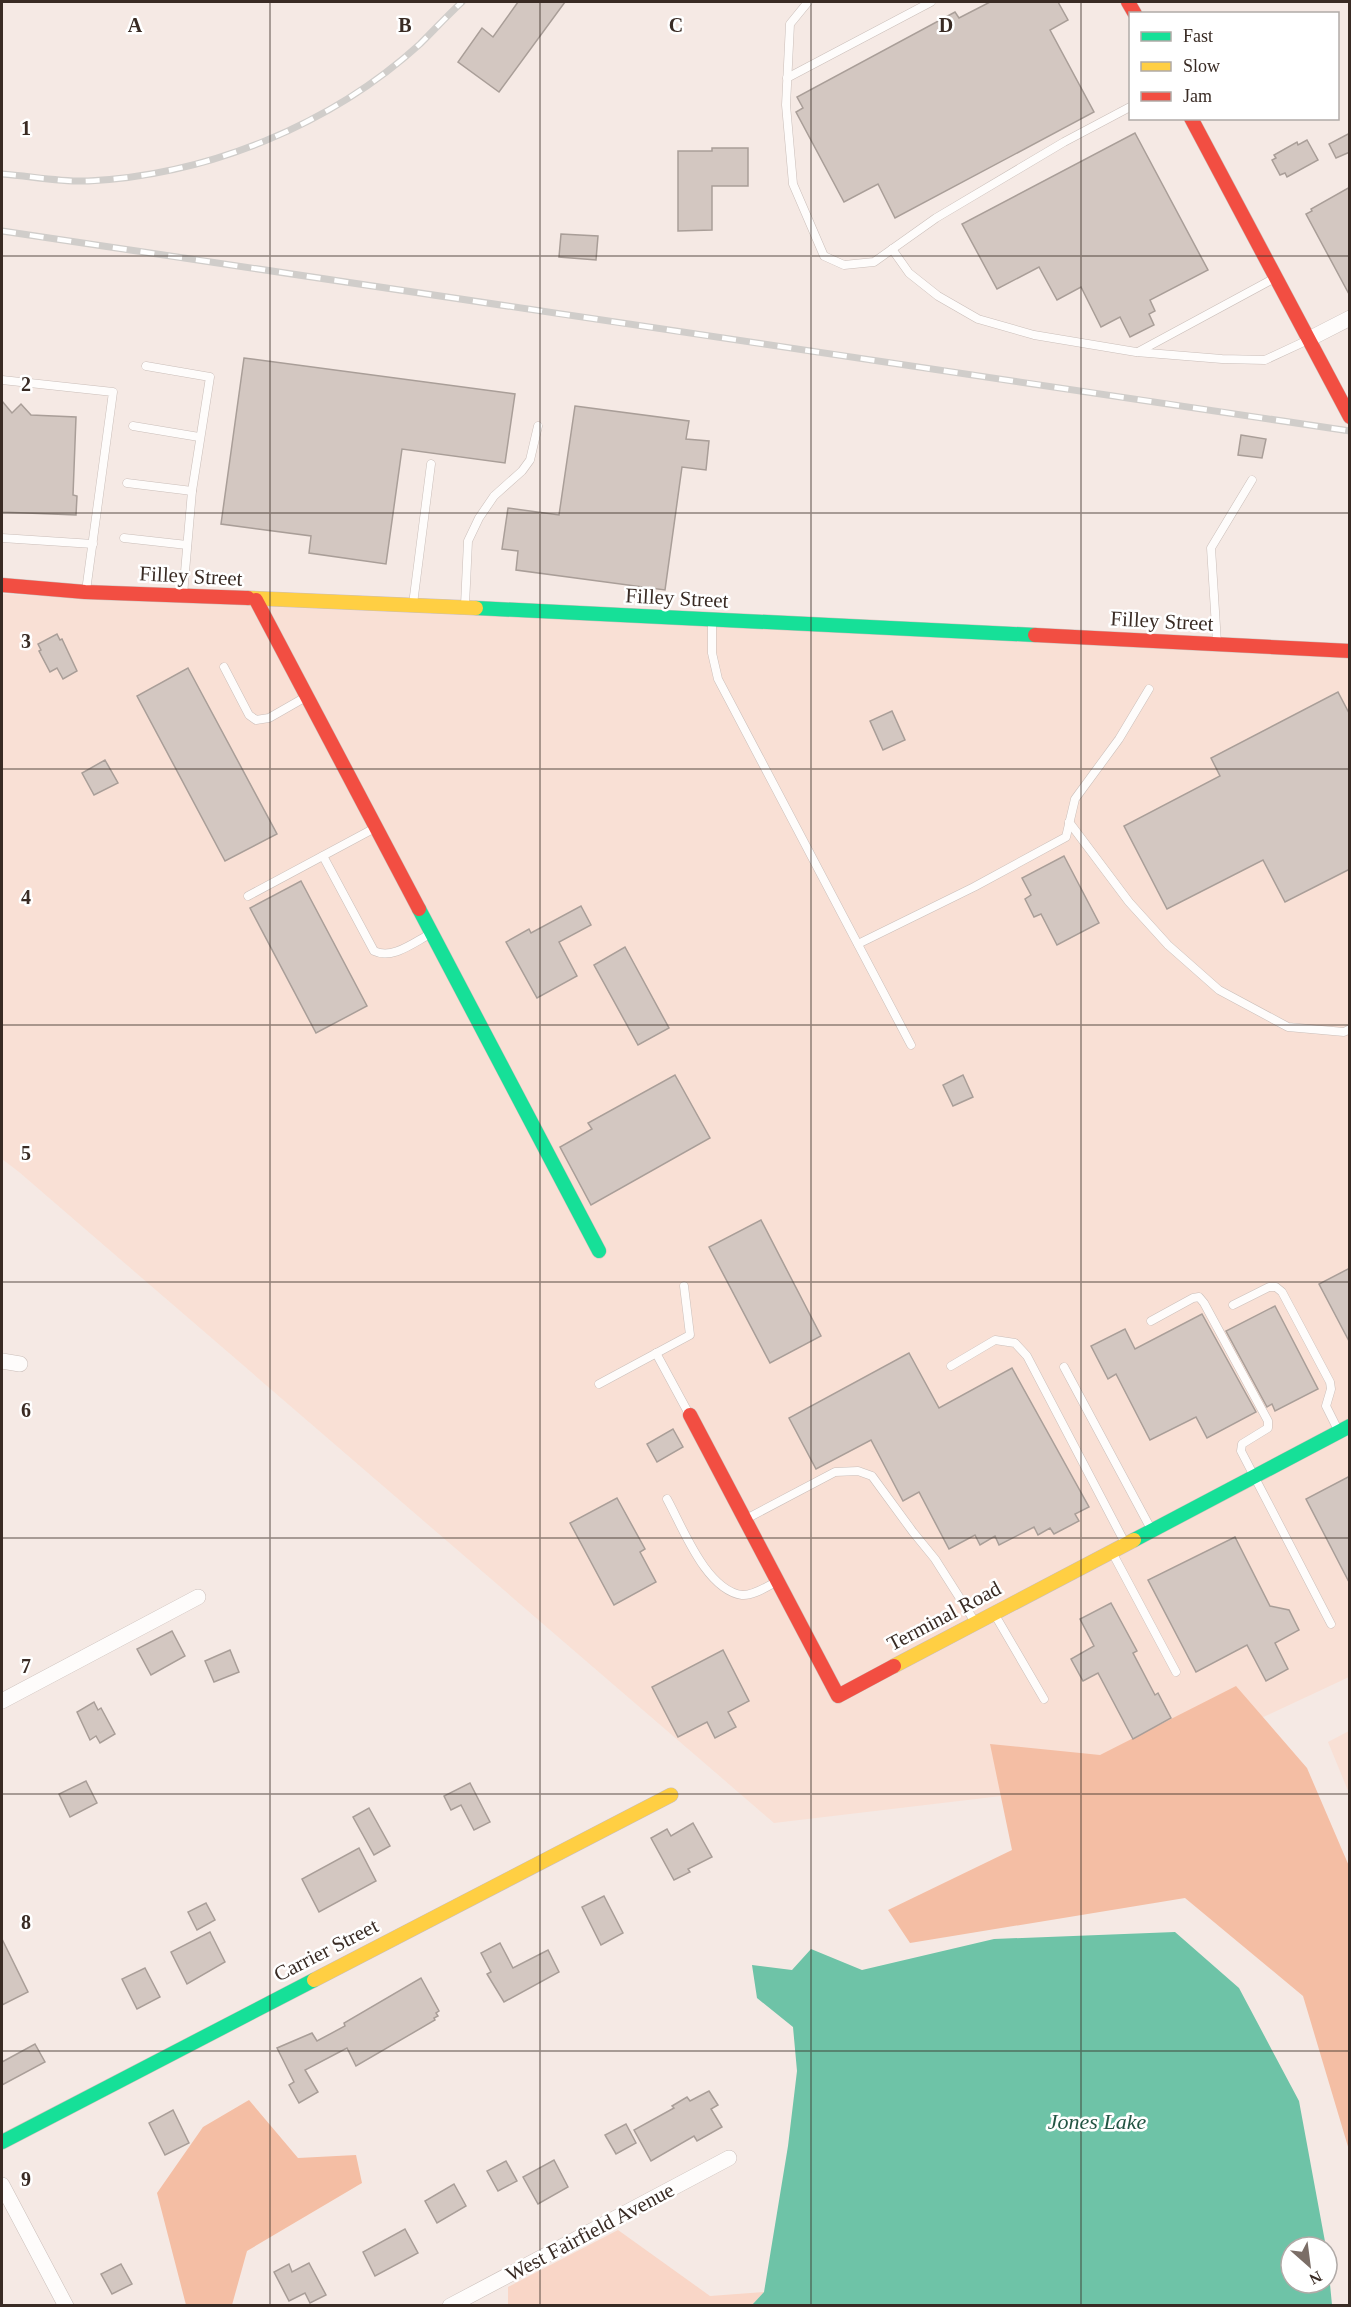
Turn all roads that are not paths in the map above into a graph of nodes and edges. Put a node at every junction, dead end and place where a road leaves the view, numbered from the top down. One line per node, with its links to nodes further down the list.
1 (808, 2): 3 (lane)
2 (931, 2): 3 (lane)
3 (787, 78): 6 (lane)
4 (1129, 108): 6 (lane)
5 (1192, 120): 7 (street)
6 (892, 249): 10 (lane)
7 (1276, 277): 9 (street); 10 (lane)
8 (1350, 318): 9 (street)
9 (1309, 339): 10 (lane); 13 (street)
10 (1136, 352)
11 (146, 366): 16 (lane)
12 (2, 380): 23 (lane)
13 (1350, 417)
14 (133, 426): 16 (lane)
15 (538, 426): 30 (lane)
16 (200, 437): 20 (lane)
17 (431, 464): 29 (lane)
18 (1252, 480): 32 (lane)
19 (128, 483): 20 (lane)
20 (192, 491): 24 (lane)
21 (2, 538): 23 (lane)
22 (124, 538): 24 (lane)
23 (93, 544): 26 (lane)
24 (187, 545): 27 (lane)
25 (2, 585): 26 (street, Filley Street)
26 (85, 592): 27 (street, Filley Street)
27 (183, 596): 28 (street, Filley Street)
28 (256, 600): 29 (street, Filley Street); 36 (street)
29 (413, 605): 30 (street, Filley Street)
30 (465, 607): 31 (street, Filley Street)
31 (712, 621): 32 (street, Filley Street); 42 (lane)
32 (1217, 645): 33 (street, Filley Street)
33 (1350, 651)
34 (224, 667): 36 (lane)
35 (1149, 689): 37 (lane)
36 (308, 696): 38 (street)
37 (1070, 822): 42 (lane); 43 (lane)
38 (377, 827): 39 (lane); 41 (street)
39 (323, 856): 40 (lane); 41 (lane)
40 (248, 896)
41 (432, 933): 45 (street)
42 (858, 944): 44 (lane)
43 (1350, 1029)
44 (911, 1045)
45 (599, 1251)
46 (684, 1286): 49 (lane)
47 (1233, 1305): 56 (lane)
48 (1151, 1321): 57 (lane)
49 (656, 1353): 54 (lane); 55 (lane)
50 (2, 1361): 51 (street)
51 (20, 1364)
52 (951, 1366): 61 (lane)
53 (1064, 1367): 60 (lane)
54 (599, 1384)
55 (690, 1415): 59 (street, Terminal Road)
56 (1344, 1429): 57 (street, Terminal Road)
57 (1255, 1476): 60 (street, Terminal Road); 67 (lane)
58 (667, 1499): 63 (lane)
59 (745, 1519): 63 (street, Terminal Road); 66 (lane)
60 (1152, 1530): 61 (street, Terminal Road)
61 (1126, 1544): 62 (street, Terminal Road)
62 (1112, 1551): 65 (street, Terminal Road); 68 (lane)
63 (778, 1582): 66 (street, Terminal Road)
64 (198, 1597): 70 (street)
65 (994, 1613): 66 (street, Terminal Road); 69 (lane)
66 (976, 1623)
67 (1331, 1624)
68 (1176, 1672)
69 (1044, 1699)
70 (2, 1701)
71 (671, 1795): 72 (street, Carrier Street)
72 (2, 2142)
73 (729, 2158): 76 (street, West Fairfield Avenue)
74 (2, 2185): 75 (street)
75 (66, 2306)
76 (450, 2306)

